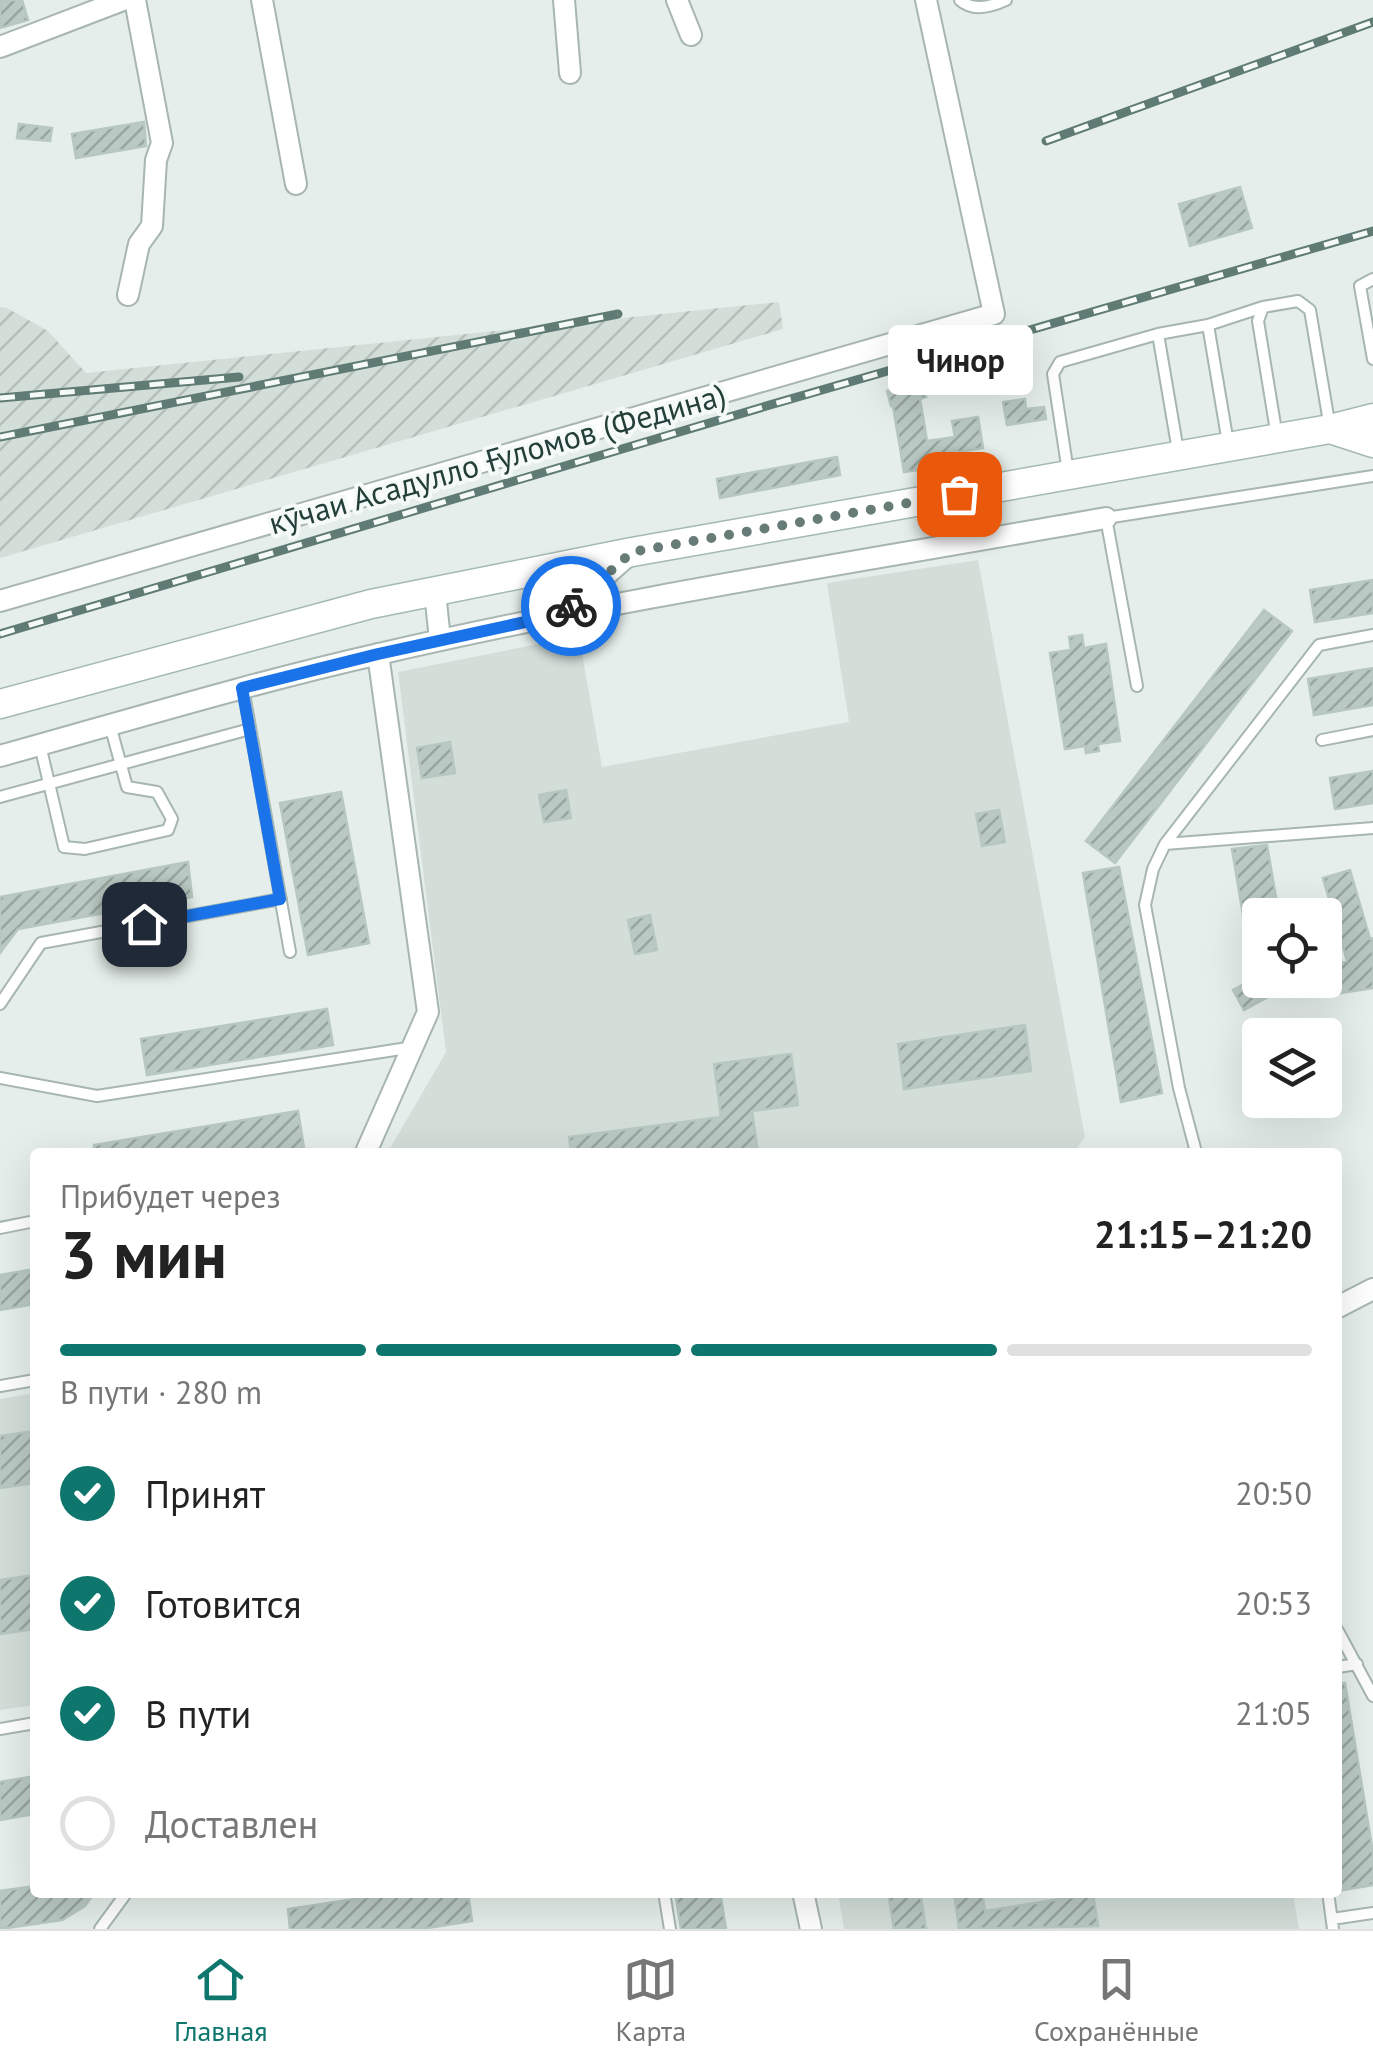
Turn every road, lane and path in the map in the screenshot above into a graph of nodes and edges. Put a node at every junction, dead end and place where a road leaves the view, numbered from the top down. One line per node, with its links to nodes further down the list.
1 (123, 0): 10 (street)
2 (135, 0): 14 (street)
3 (262, 0): 12 (street)
4 (564, 0): 11 (street)
5 (677, 0): 9 (street)
6 (926, 0): 30 (street, кӯчаи Асадулло Ғуломов (Федина))
7 (960, 0): 8 (lane)
8 (1006, 0)
9 (692, 35)
10 (0, 48)
11 (570, 74)
12 (296, 184)
13 (1373, 278): 18 (lane)
14 (128, 294)
15 (1263, 307): 16 (lane); 20 (lane); 21 (lane)
16 (1208, 325): 17 (lane); 23 (lane)
17 (1158, 334): 24 (lane); 25 (lane)
18 (1373, 359)
19 (1373, 418): 20 (street)
20 (1330, 428): 21 (street); 22 (street)
21 (1277, 438): 23 (street)
22 (1373, 443)
23 (1228, 446): 24 (street)
24 (1179, 455): 25 (street)
25 (1068, 475): 28 (street)
26 (1373, 476): 27 (lane)
27 (1106, 518): 31 (street); 35 (lane)
28 (632, 552): 29 (street); 31 (street)
29 (434, 592): 33 (street); 37 (street)
30 (0, 601)
31 (562, 614): 33 (street)
32 (1373, 635): 48 (lane)
33 (440, 640): 34 (street)
34 (378, 654): 36 (street); 52 (street)
35 (1137, 686)
36 (242, 688): 38 (street); 39 (lane)
37 (0, 704)
38 (110, 725): 42 (street); 44 (lane)
39 (250, 729): 44 (lane); 49 (lane)
40 (1373, 730): 41 (lane)
41 (1322, 740)
42 (40, 745): 43 (street); 45 (lane)
43 (0, 756)
44 (122, 766): 45 (lane); 45 (lane)
45 (51, 783): 46 (lane)
46 (0, 797)
47 (1373, 828): 48 (lane)
48 (1165, 844): 55 (lane)
49 (280, 899): 50 (lane); 51 (lane)
50 (290, 952)
51 (0, 1004)
52 (415, 1047): 53 (lane); 54 (street)
53 (0, 1078)
54 (368, 1148)
55 (1195, 1148)
56 (30, 1222): 57 (lane)
57 (0, 1228)
58 (1373, 1288): 59 (street)
59 (1342, 1305)
60 (30, 1381): 61 (lane)
61 (0, 1386)
62 (1342, 1638): 63 (lane)
63 (1357, 1664): 64 (lane); 65 (lane)
64 (1342, 1666)
65 (1369, 1678): 66 (lane)
66 (1373, 1696)
67 (30, 1725): 68 (lane)
68 (0, 1729)
69 (123, 1898): 75 (lane)
70 (665, 1898): 76 (lane)
71 (805, 1898): 77 (street)
72 (1329, 1898): 74 (lane)
73 (1373, 1913): 74 (lane)
74 (1332, 1924)
75 (100, 1929)
76 (670, 1929)
77 (811, 1929)

